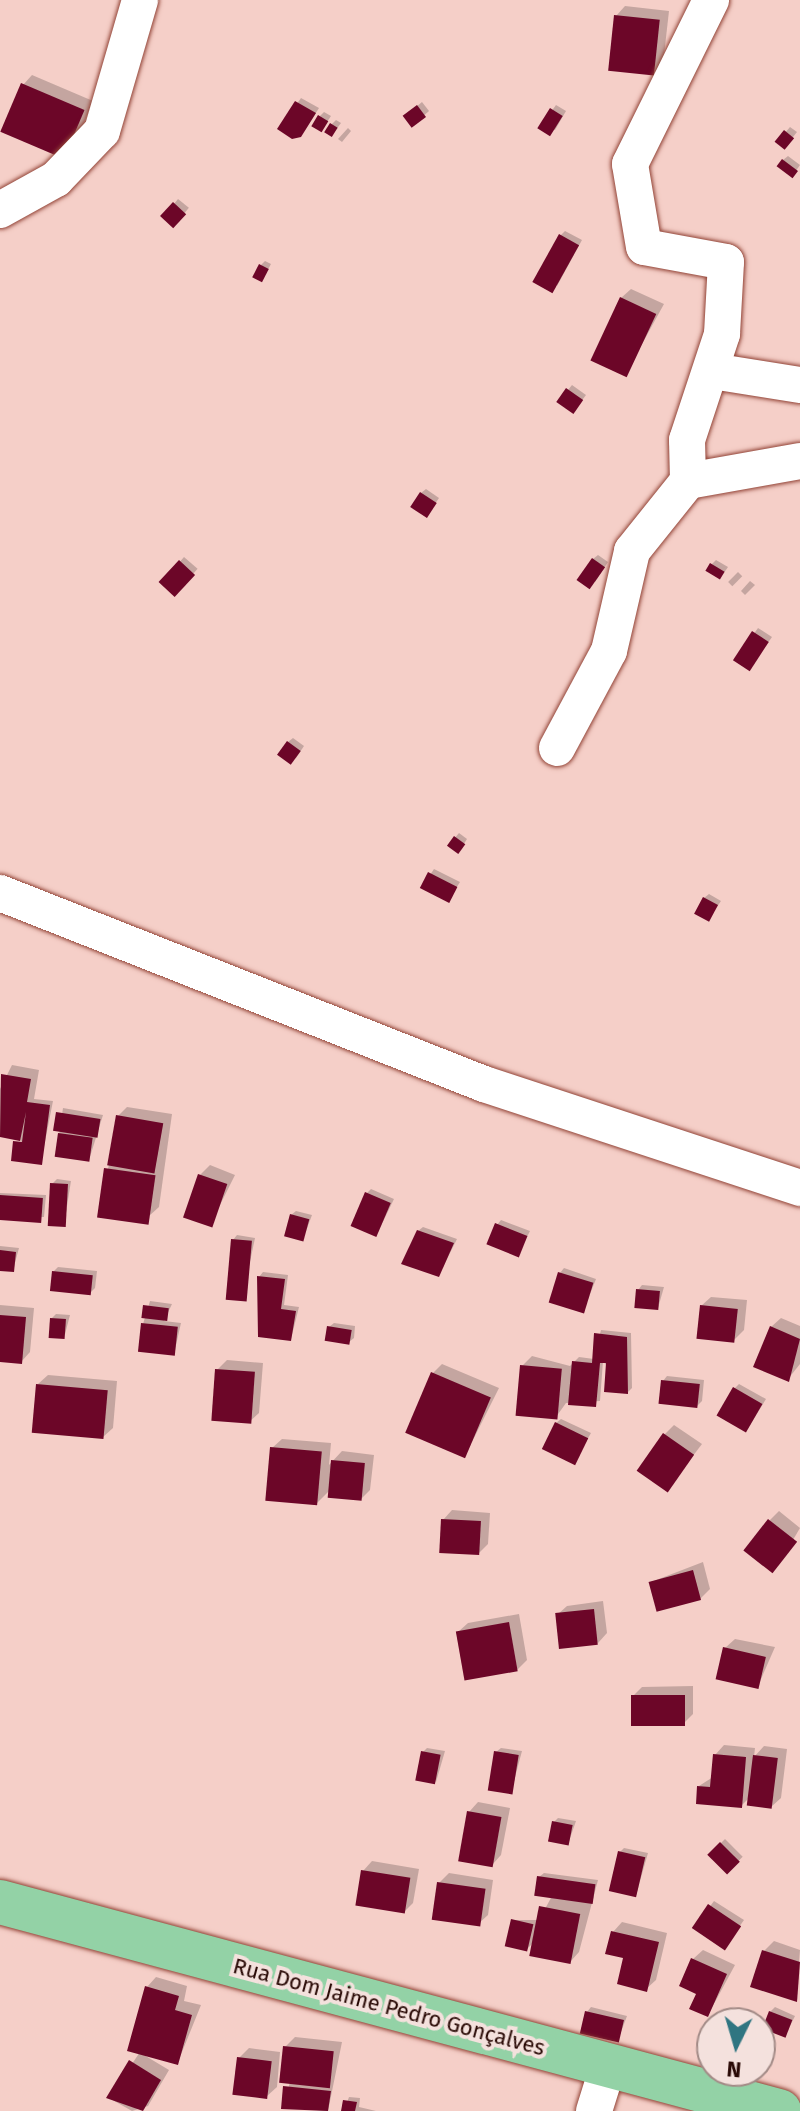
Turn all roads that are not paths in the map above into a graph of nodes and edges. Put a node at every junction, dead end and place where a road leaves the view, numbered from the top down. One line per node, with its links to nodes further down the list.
1 (140, 0): 3 (street)
2 (711, 0): 4 (street)
3 (0, 210)
4 (712, 371): 5 (street); 7 (street)
5 (800, 385)
6 (800, 461): 7 (street)
7 (688, 481): 8 (street)
8 (557, 748)
9 (0, 893): 10 (street)
10 (800, 1188)
11 (0, 1902): 12 (main road, Rua Dom Jaime Pedro Gonçalves)
12 (608, 2066): 13 (street); 14 (main road, Rua Dom Jaime Pedro Gonçalves)
13 (594, 2111)
14 (779, 2111)

